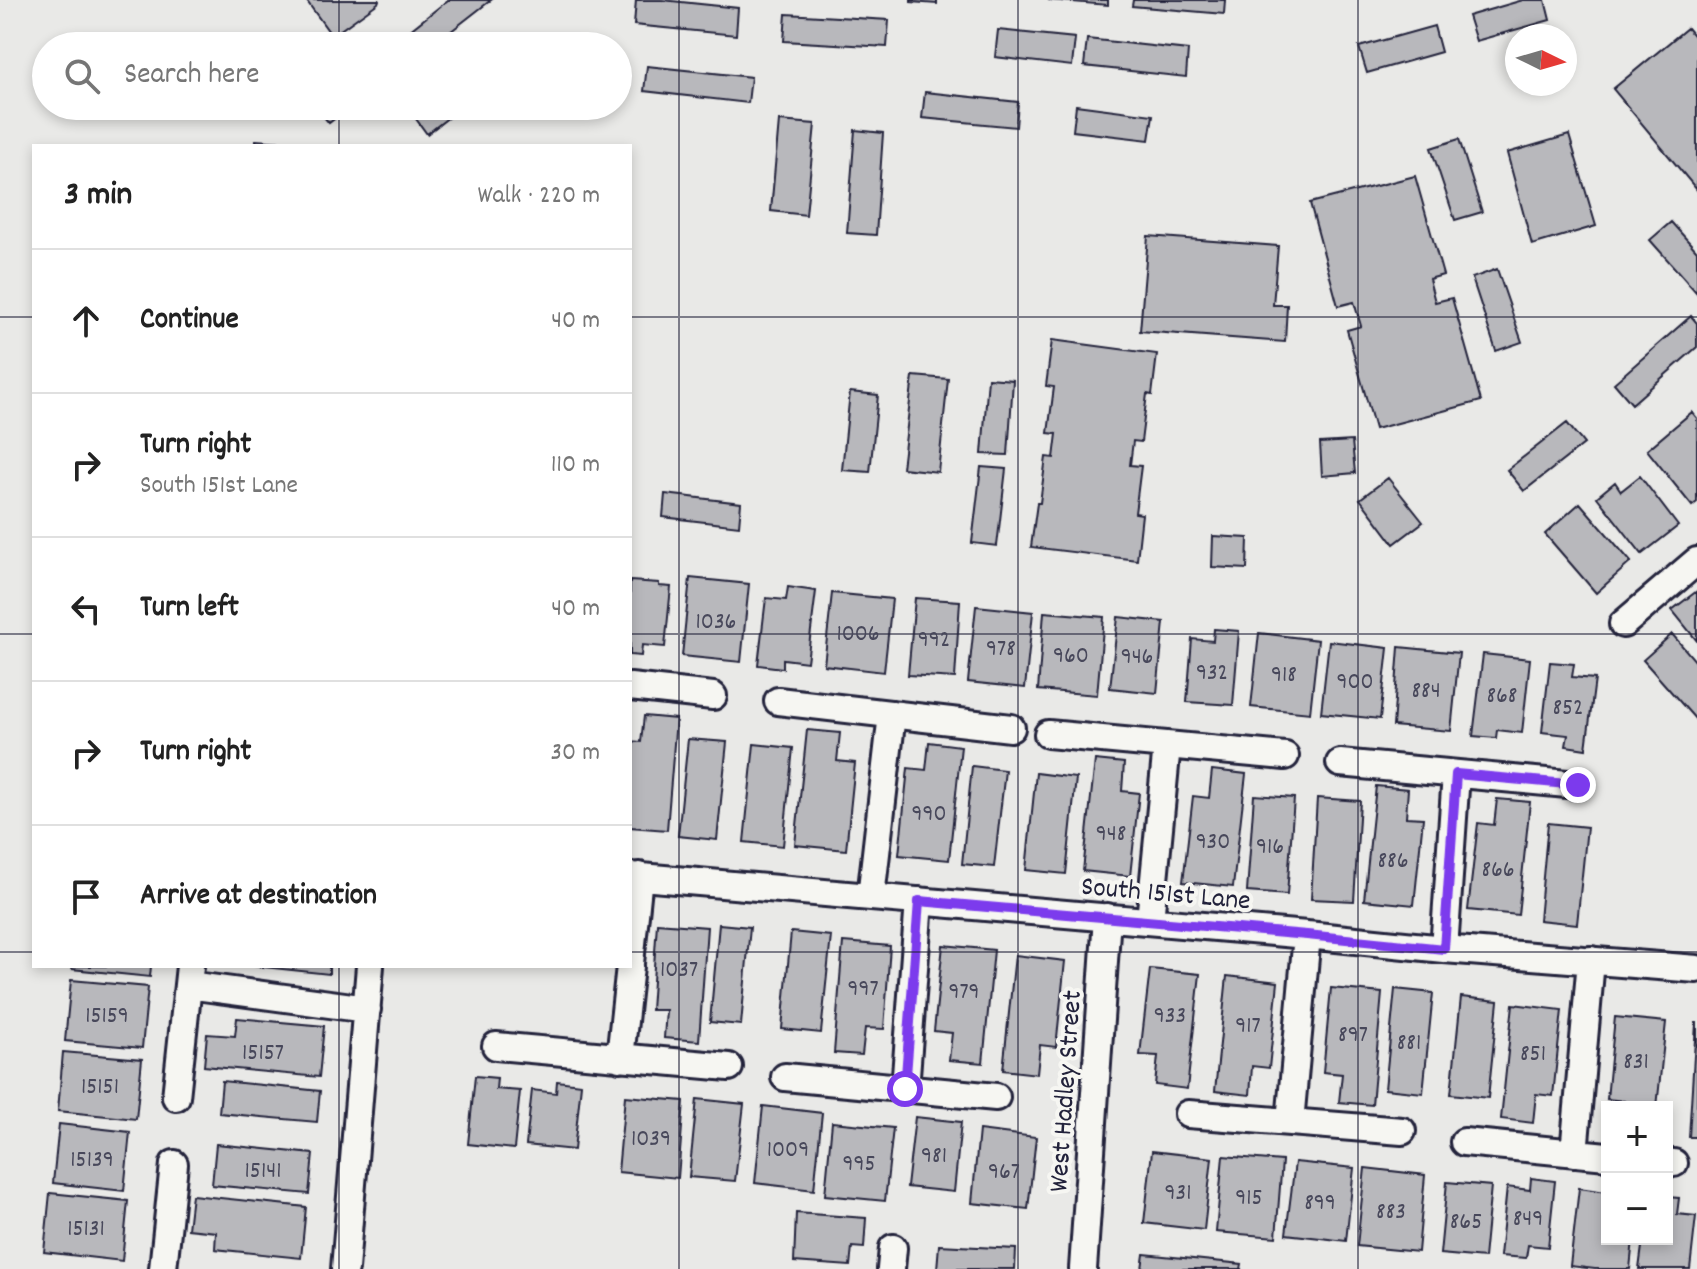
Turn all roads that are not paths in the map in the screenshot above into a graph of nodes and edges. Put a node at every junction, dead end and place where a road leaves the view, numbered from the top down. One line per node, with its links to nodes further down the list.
1 (1697, 561): 2 (street)
2 (1623, 624)
3 (632, 687): 4 (street)
4 (713, 696)
5 (778, 701): 6 (street)
6 (892, 714): 7 (street); 15 (street)
7 (1011, 728)
8 (1048, 734): 9 (street)
9 (1167, 745): 10 (street); 19 (street)
10 (1285, 756)
11 (1340, 763): 12 (street)
12 (1456, 774): 13 (street); 21 (street)
13 (1578, 785)
14 (634, 876): 15 (street, South 151st Lane); 18 (street)
15 (871, 897): 16 (street, South 151st Lane)
16 (919, 901): 17 (street, South 151st Lane); 32 (street)
17 (1107, 917): 19 (street, South 151st Lane); 44 (street, West Hadley Street)
18 (632, 920)
19 (1150, 921): 20 (street, South 151st Lane)
20 (1307, 935): 21 (street, South 151st Lane); 36 (street)
21 (1444, 949): 22 (street, South 151st Lane)
22 (1591, 960): 25 (street, South 151st Lane); 39 (street)
23 (370, 968): 27 (street)
24 (630, 968): 29 (street)
25 (1697, 969)
26 (189, 976): 27 (street); 33 (street)
27 (367, 1009): 43 (street)
28 (496, 1046): 29 (street)
29 (620, 1058): 30 (street)
30 (729, 1067)
31 (785, 1077): 32 (street)
32 (905, 1089): 34 (street)
33 (176, 1097)
34 (996, 1097)
35 (1188, 1114): 36 (street)
36 (1290, 1122): 37 (street)
37 (1402, 1131)
38 (1464, 1142): 39 (street)
39 (1574, 1153): 40 (street)
40 (1601, 1155)
41 (174, 1164): 42 (street)
42 (163, 1269)
43 (345, 1269)
44 (1083, 1269)

